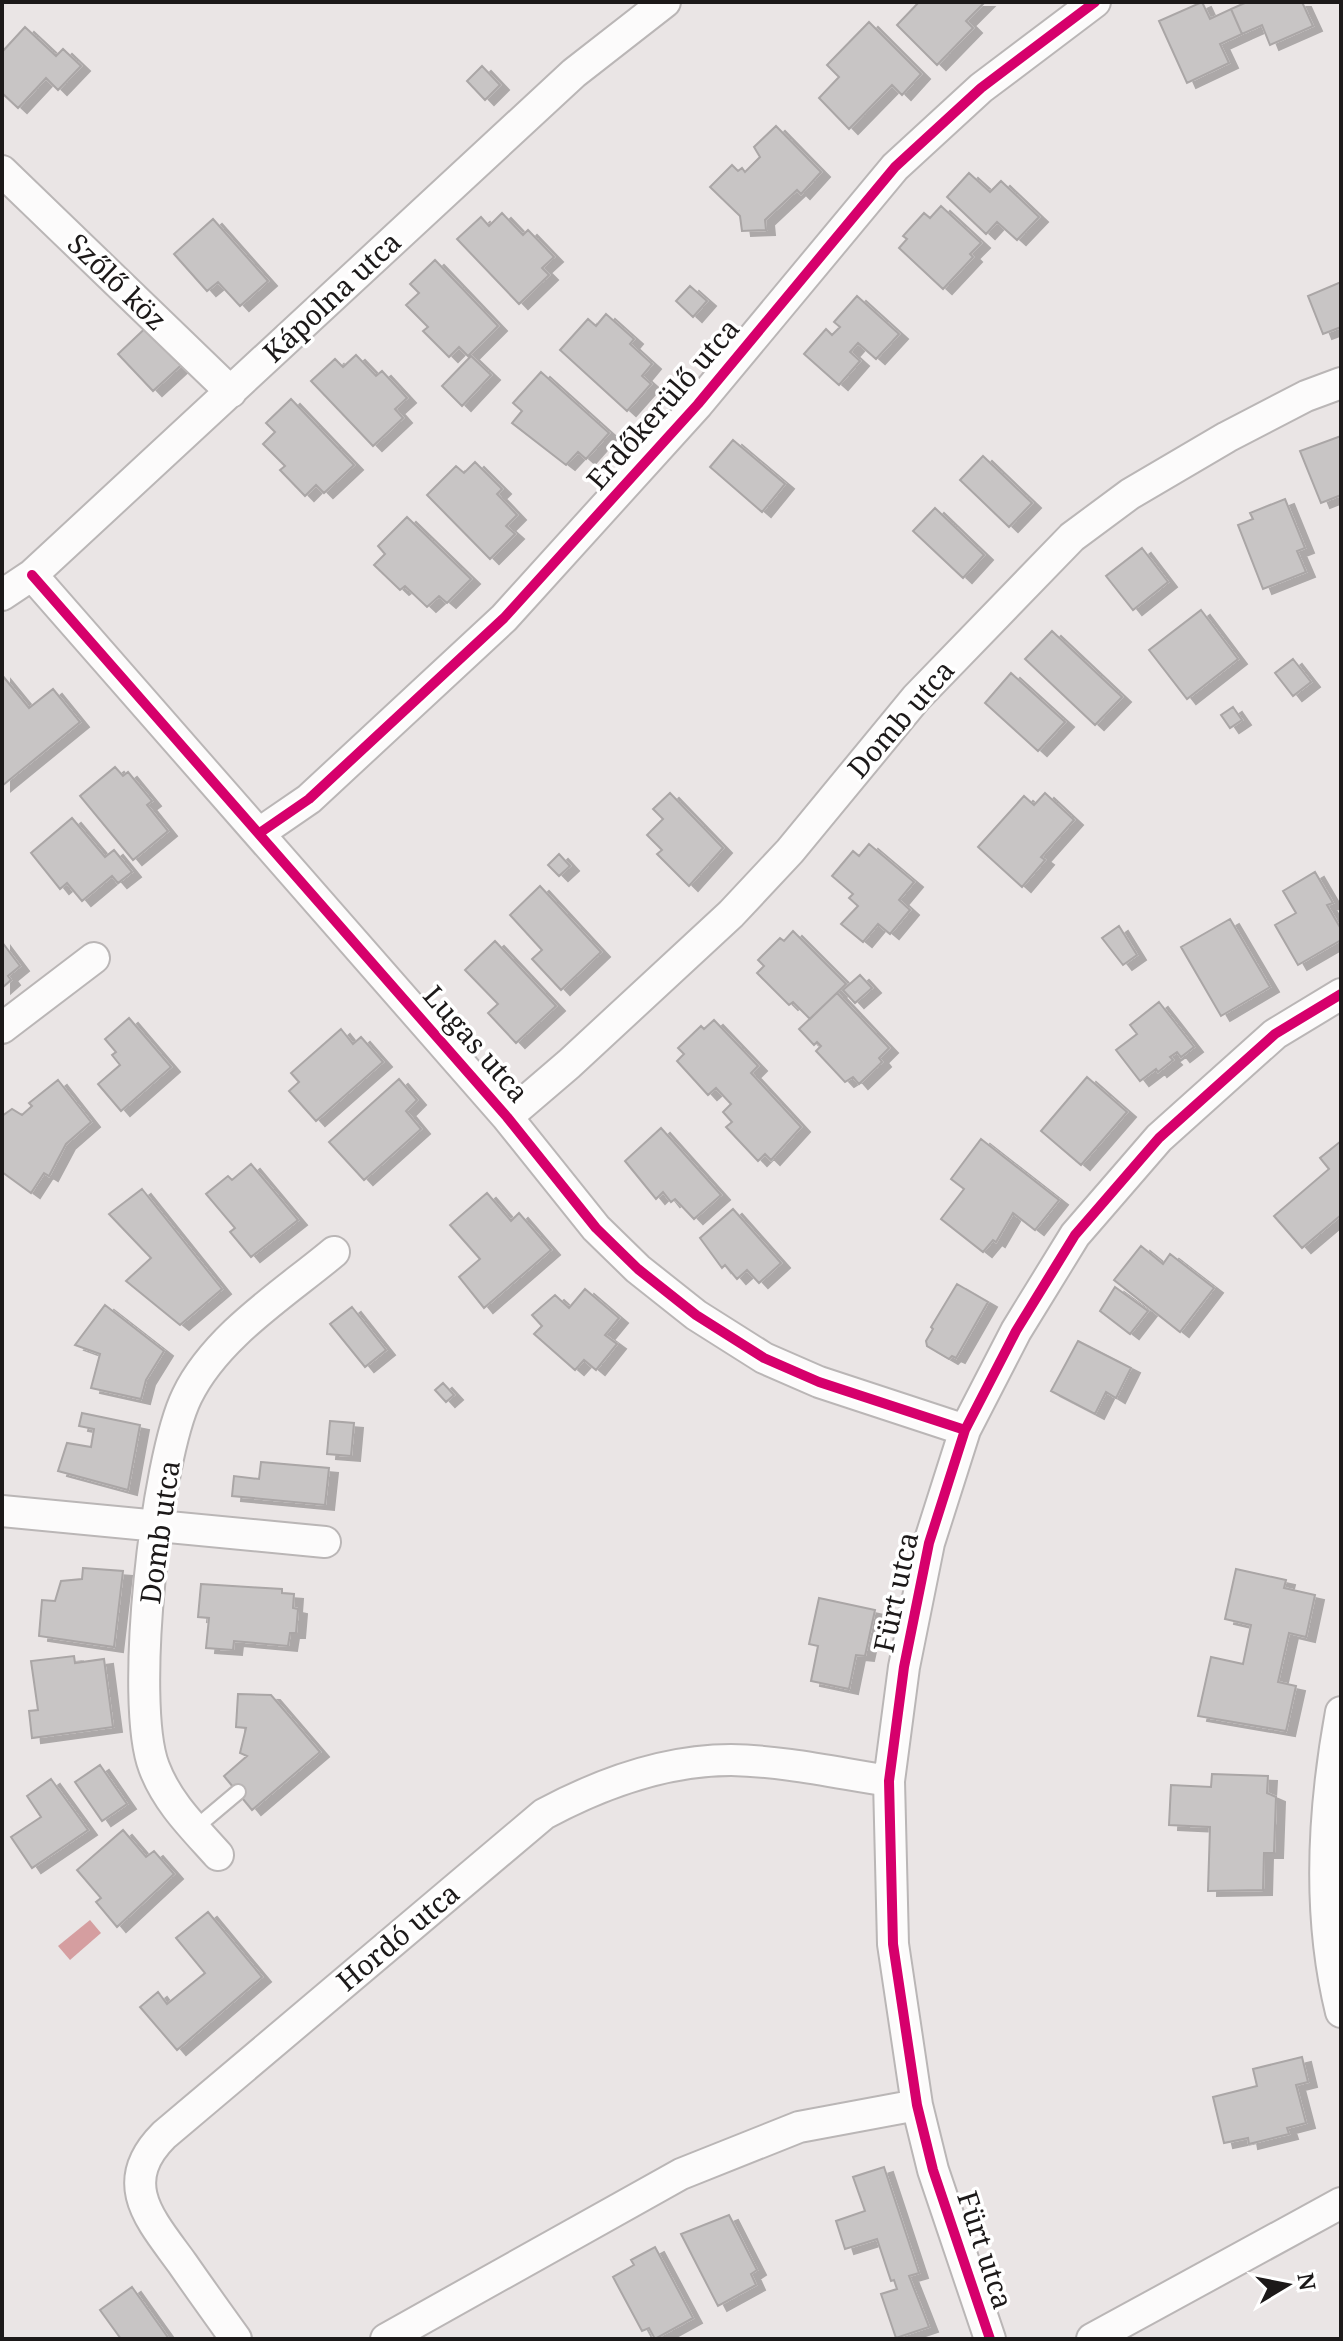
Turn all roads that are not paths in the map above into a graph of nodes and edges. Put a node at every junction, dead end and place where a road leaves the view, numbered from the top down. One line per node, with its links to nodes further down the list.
1 (665, 2): 6 (street, Kápolna utca)
2 (1095, 2): 3 (street, Erdőkerülő utca)
3 (1061, 10): 9 (street, Erdőkerülő utca)
4 (2, 171): 6 (street, Szőlő köz)
5 (1341, 383): 13 (street, Domb utca)
6 (231, 392): 7 (street, Kápolna utca)
7 (32, 575): 8 (street, Kápolna utca); 9 (street, Lugas utca)
8 (2, 595)
9 (261, 832): 13 (street, Lugas utca)
10 (94, 958): 12 (street)
11 (1341, 994): 15 (street, Fürt utca)
12 (2, 1028)
13 (507, 1117): 15 (street, Lugas utca)
14 (334, 1252): 17 (street, Domb utca)
15 (965, 1430): 20 (street, Fürt utca)
16 (2, 1511): 17 (street)
17 (156, 1526): 18 (street); 22 (street, Domb utca)
18 (325, 1542)
19 (1341, 1712): 24 (street)
20 (889, 1781): 25 (street, Fürt utca); 27 (street, Hordó utca)
21 (238, 1792): 22 (lane)
22 (194, 1829): 23 (street, Domb utca)
23 (218, 1855)
24 (1341, 2012)
25 (917, 2105): 28 (street); 29 (street, Fürt utca)
26 (1341, 2203): 30 (street)
27 (236, 2339)
28 (386, 2339)
29 (990, 2339)
30 (1092, 2339)

